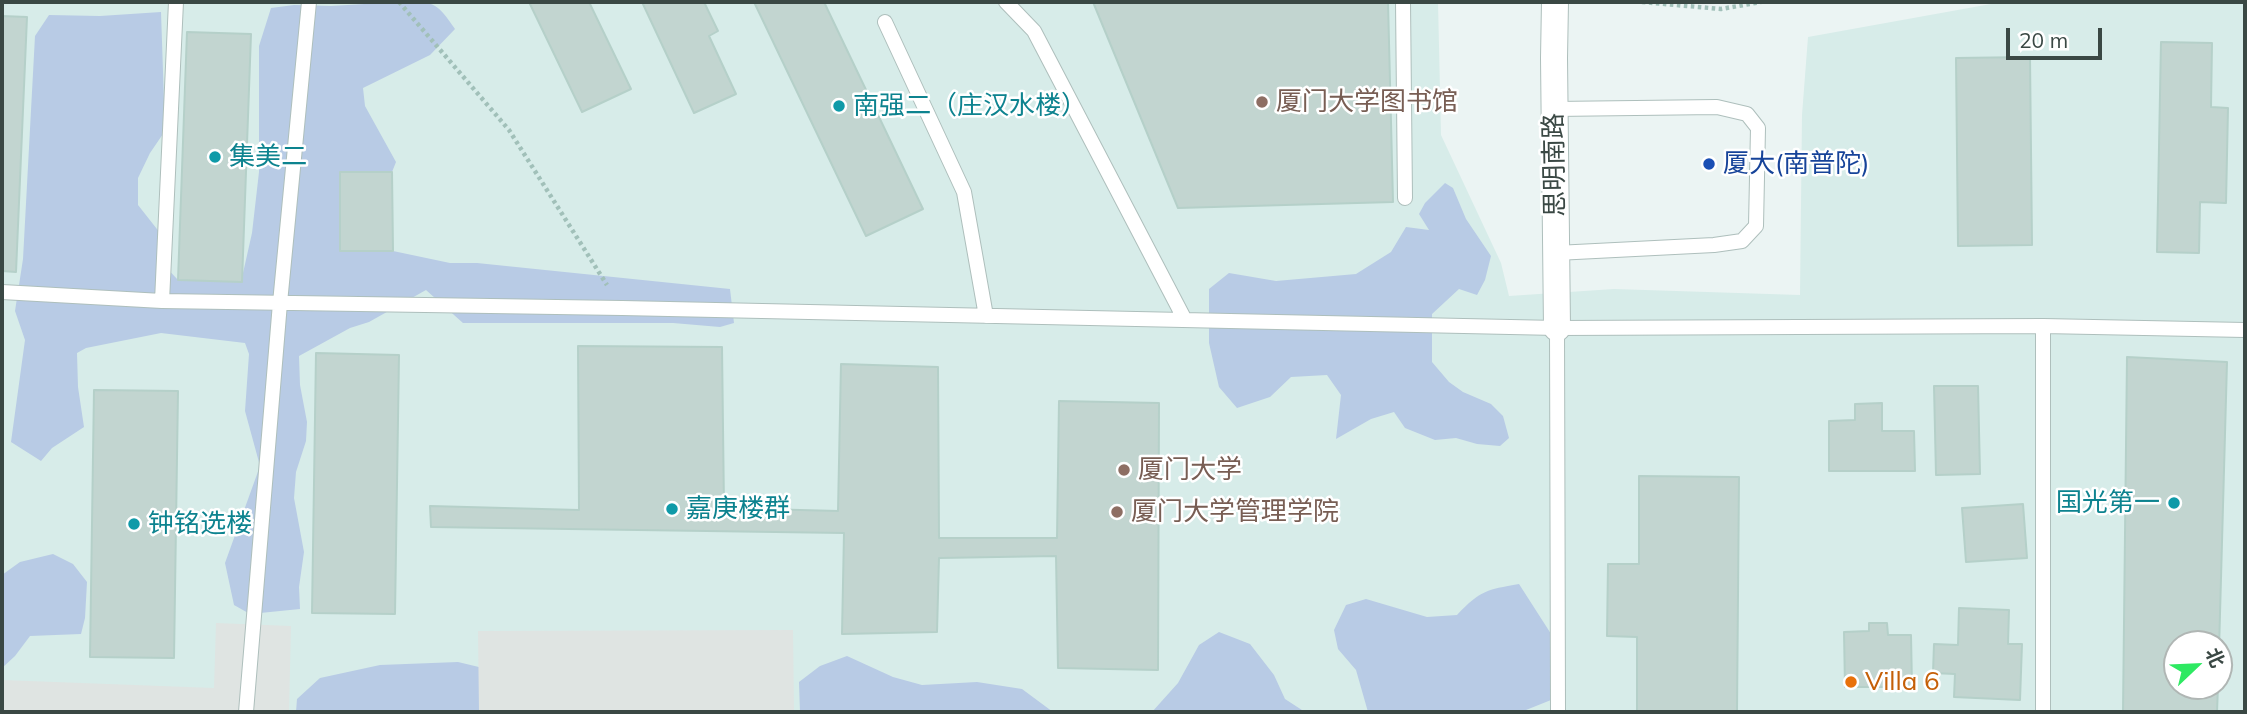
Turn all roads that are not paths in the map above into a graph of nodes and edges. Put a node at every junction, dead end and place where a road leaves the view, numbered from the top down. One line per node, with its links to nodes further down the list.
1 (176, 2): 11 (lane)
2 (309, 2): 12 (lane)
3 (1006, 2): 14 (lane)
4 (1403, 2): 8 (lane)
5 (1555, 2): 7 (street, 思明南路)
6 (885, 22): 13 (lane)
7 (1554, 109): 9 (street, 思明南路); 9 (lane)
8 (1405, 198)
9 (1556, 253): 16 (street, 思明南路)
10 (2, 292): 11 (lane)
11 (162, 301): 12 (lane)
12 (280, 303): 13 (lane); 18 (lane)
13 (986, 316): 14 (lane)
14 (1185, 320): 16 (lane)
15 (2043, 326): 16 (lane); 17 (lane); 20 (lane)
16 (1557, 328): 19 (lane)
17 (2245, 330)
18 (247, 712)
19 (1558, 712)
20 (2043, 712)

